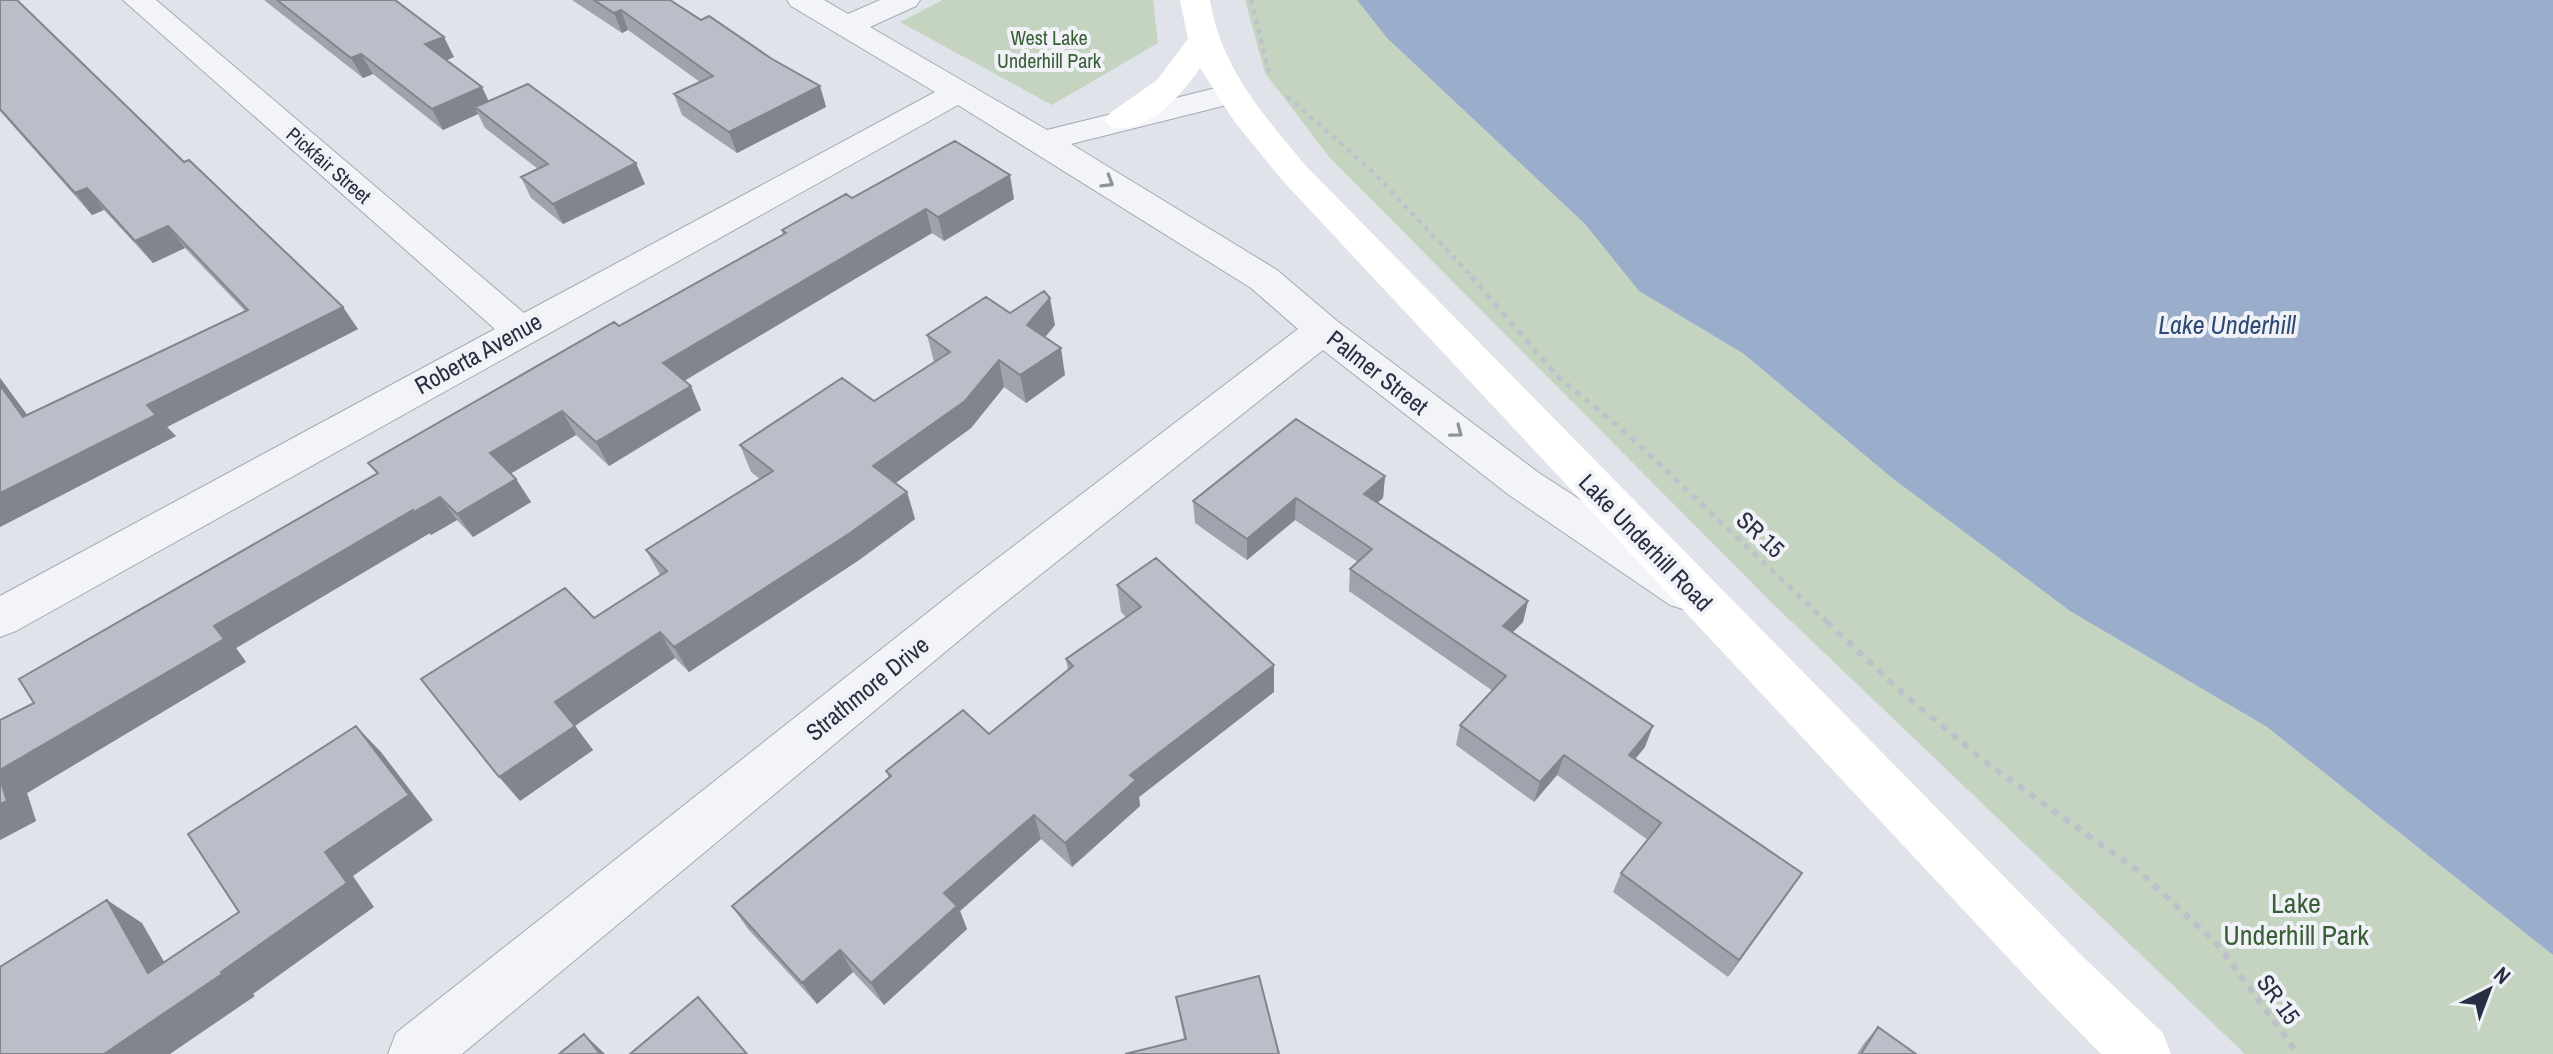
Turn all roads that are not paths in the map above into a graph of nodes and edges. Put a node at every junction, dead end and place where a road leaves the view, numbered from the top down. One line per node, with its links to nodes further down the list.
1 (138, 0): 11 (street, Pickfair Street)
2 (802, 0): 5 (street, Palmer Street)
3 (905, 0): 5 (street)
4 (1195, 0): 6 (main road, Lake Underhill Road)
5 (847, 26): 7 (street, Palmer Street)
6 (1203, 40): 8 (main road, Lake Underhill Road); 9 (main road)
7 (958, 92): 10 (street, Palmer Street); 11 (street, Roberta Avenue)
8 (1232, 94): 9 (street); 13 (main road, Lake Underhill Road)
9 (1122, 120): 10 (street)
10 (1042, 141): 12 (street, Palmer Street, one-way to 12)
11 (520, 330): 14 (street, Roberta Avenue)
12 (1323, 330): 13 (street, Palmer Street, one-way to 13); 15 (street, Strathmore Drive)
13 (1711, 609): 16 (main road, Lake Underhill Road)
14 (0, 618)
15 (417, 1054)
16 (2142, 1054)

